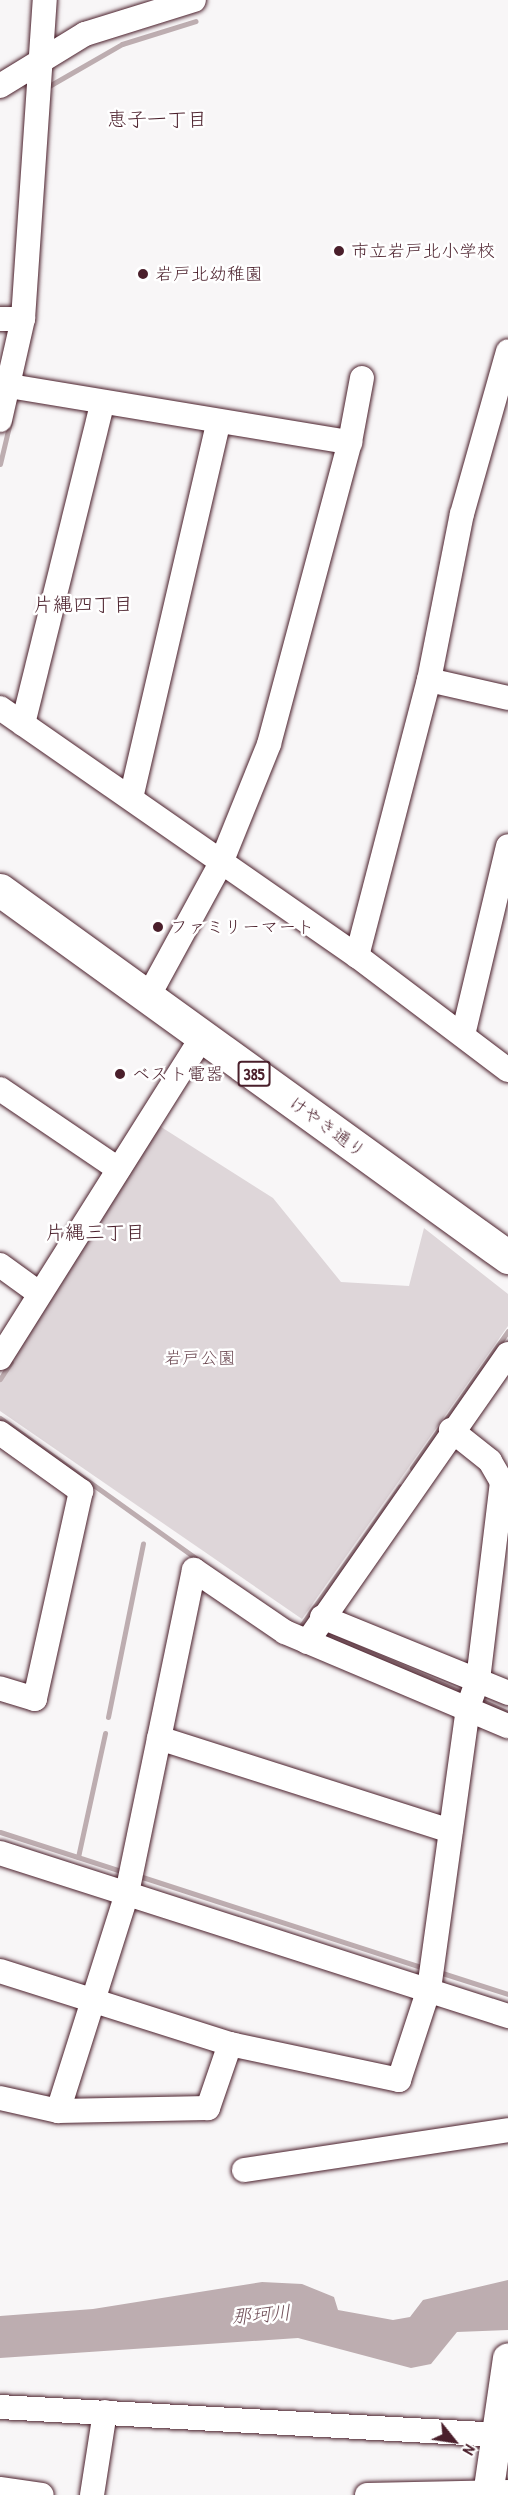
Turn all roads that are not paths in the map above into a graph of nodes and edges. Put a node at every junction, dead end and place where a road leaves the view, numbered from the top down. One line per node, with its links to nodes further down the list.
1 (45, 0): 3 (street)
2 (194, 0): 3 (street)
3 (43, 59): 4 (street); 5 (street)
4 (0, 86)
5 (12, 319): 8 (street)
6 (508, 351): 13 (street)
7 (362, 378): 12 (street)
8 (10, 387): 9 (street); 10 (street)
9 (102, 405): 11 (street); 16 (street)
10 (0, 420)
11 (218, 424): 12 (street); 17 (street)
12 (350, 442): 19 (street)
13 (429, 680): 14 (street); 21 (street)
14 (508, 698)
15 (0, 708): 16 (street)
16 (22, 724): 17 (street)
17 (131, 798): 19 (street)
18 (508, 846): 23 (street)
19 (221, 863): 21 (street); 22 (street)
20 (0, 890): 22 (highway, けやき通り / 385)
21 (357, 956): 23 (street)
22 (149, 995): 24 (highway, けやき通り / 385)
23 (463, 1035): 25 (street)
24 (202, 1037): 27 (street); 28 (highway, けやき通り / 385)
25 (508, 1070)
26 (0, 1089): 27 (street)
27 (118, 1169): 30 (street)
28 (508, 1257)
29 (0, 1265): 30 (street)
30 (40, 1294): 32 (street)
31 (508, 1354): 33 (street)
32 (0, 1358)
33 (451, 1430): 35 (street); 37 (street)
34 (0, 1433): 38 (street)
35 (322, 1617): 36 (street); 37 (street)
36 (307, 1642): 40 (street); 42 (street)
37 (478, 1680): 39 (street); 40 (street)
38 (0, 1688)
39 (508, 1693)
40 (468, 1707): 41 (street); 43 (street)
41 (508, 1726)
42 (159, 1738): 43 (street); 45 (street)
43 (451, 1831): 47 (street)
44 (0, 1853): 45 (street)
45 (127, 1893): 47 (street); 48 (street)
46 (0, 1971): 48 (street)
47 (429, 1989): 49 (street); 50 (street)
48 (94, 2001): 50 (street); 52 (street)
49 (508, 2016)
50 (230, 2044): 52 (street)
51 (0, 2098): 52 (street)
52 (58, 2111)
53 (508, 2130): 54 (street)
54 (244, 2170)
55 (508, 2358): 58 (main road)
56 (0, 2406): 57 (street)
57 (105, 2412): 58 (street); 62 (street)
58 (497, 2435): 60 (main road)
59 (0, 2489): 61 (street)
60 (495, 2492): 63 (street)
61 (42, 2495)
62 (92, 2495)
63 (367, 2495)

